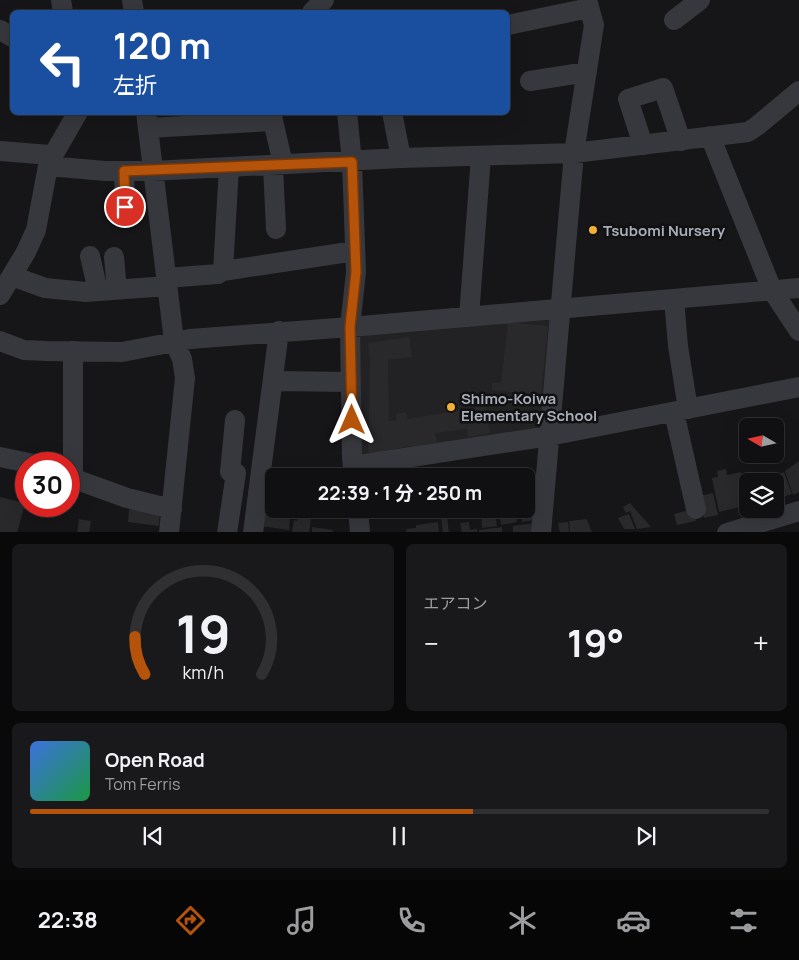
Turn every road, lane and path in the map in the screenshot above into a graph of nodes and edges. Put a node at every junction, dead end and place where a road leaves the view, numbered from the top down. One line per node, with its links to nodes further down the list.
1 (324, 0): 4 (street)
2 (700, 0): 5 (street)
3 (588, 4): 6 (street); 7 (street)
4 (314, 10)
5 (674, 20)
6 (510, 24)
7 (587, 72): 8 (street); 19 (street)
8 (530, 81)
9 (799, 90): 15 (street)
10 (76, 115): 22 (street)
11 (347, 115): 23 (street)
12 (393, 115): 21 (street)
13 (272, 117): 14 (street); 24 (street)
14 (147, 120): 27 (street)
15 (710, 136): 16 (street); 37 (street)
16 (681, 140): 17 (street); 17 (street)
17 (643, 145): 19 (street)
18 (0, 151): 22 (street)
19 (574, 153): 20 (street); 41 (street)
20 (481, 156): 21 (street); 42 (street)
21 (401, 158): 23 (street)
22 (49, 161): 26 (street); 34 (street)
23 (352, 162): 24 (street); 30 (street)
24 (278, 165): 25 (street); 29 (street)
25 (229, 167): 27 (street); 33 (street)
26 (124, 171): 27 (street); 28 (street)
27 (152, 171): 35 (street)
28 (125, 207)
29 (276, 229)
30 (356, 251): 33 (street); 43 (street)
31 (90, 256): 38 (street)
32 (114, 258): 38 (street)
33 (223, 271): 35 (street)
34 (12, 276): 38 (street); 39 (street)
35 (166, 282): 38 (street); 46 (street)
36 (799, 288): 37 (street)
37 (772, 290): 40 (street); 45 (street)
38 (108, 291)
39 (0, 295)
40 (674, 299): 41 (street); 52 (street)
41 (559, 309): 42 (street); 54 (street)
42 (469, 317): 43 (street)
43 (350, 327): 44 (street); 50 (street)
44 (279, 331): 46 (street); 49 (street)
45 (799, 331)
46 (174, 341): 48 (street); 62 (street)
47 (0, 342): 48 (street)
48 (73, 352): 55 (street)
49 (273, 381): 50 (street); 67 (street)
50 (352, 382): 58 (street)
51 (799, 387): 52 (street)
52 (681, 410): 54 (street); 61 (street)
53 (235, 420): 66 (street)
54 (549, 436): 59 (street); 69 (street)
55 (71, 452)
56 (0, 457): 57 (street)
57 (15, 460)
58 (354, 468)
59 (371, 468)
60 (80, 481): 62 (street)
61 (696, 508)
62 (172, 509): 65 (street)
63 (799, 510): 70 (street)
64 (359, 518): 68 (street)
65 (169, 532)
66 (227, 532)
67 (253, 532)
68 (360, 532)
69 (541, 532)
70 (734, 532)

